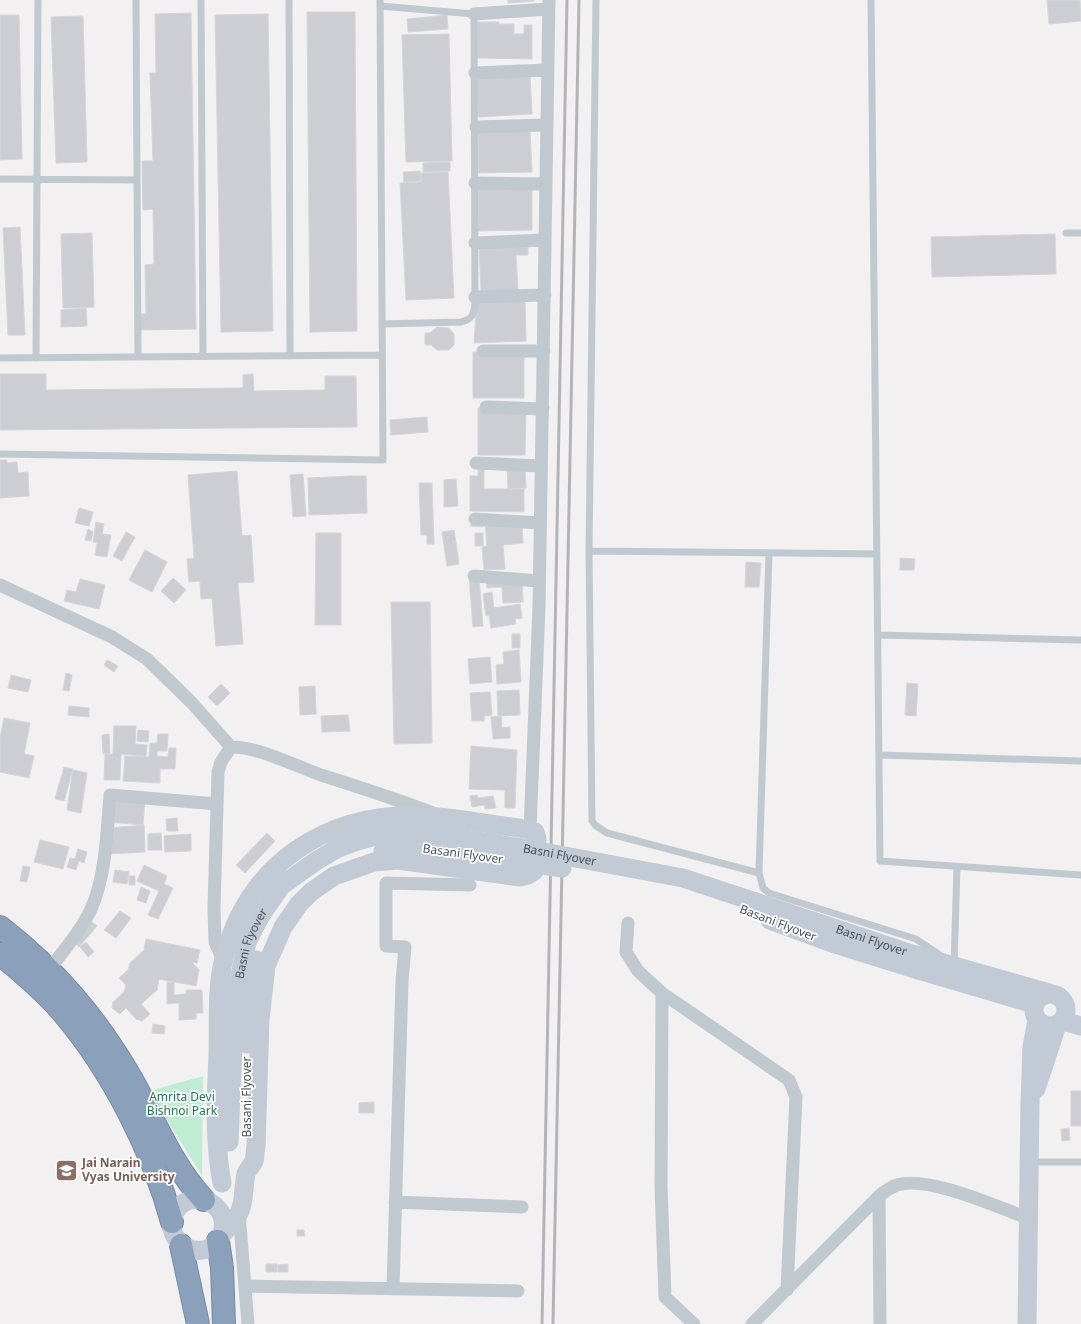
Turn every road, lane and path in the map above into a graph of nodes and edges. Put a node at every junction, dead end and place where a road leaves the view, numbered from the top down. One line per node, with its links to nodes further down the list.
1 (38, 0): 15 (lane)
2 (136, 0): 16 (lane)
3 (201, 0): 29 (lane)
4 (289, 0): 30 (lane)
5 (596, 0): 41 (lane)
6 (871, 0): 43 (lane)
7 (380, 3): 9 (lane); 25 (lane)
8 (549, 4): 9 (street); 10 (street)
9 (474, 14): 11 (lane)
10 (548, 70): 11 (street); 12 (street)
11 (475, 72): 13 (lane)
12 (547, 125): 13 (street); 18 (street)
13 (476, 127): 17 (lane)
14 (0, 179): 15 (lane)
15 (36, 179): 16 (lane); 33 (lane)
16 (137, 180): 31 (lane)
17 (475, 183): 18 (street); 22 (lane)
18 (546, 184): 21 (street)
19 (1066, 233): 20 (lane)
20 (1081, 233)
21 (545, 240): 22 (street); 23 (street)
22 (475, 243): 24 (lane)
23 (545, 295): 24 (street); 27 (street)
24 (475, 297): 25 (lane)
25 (382, 324): 28 (lane)
26 (483, 351): 27 (street)
27 (544, 351): 35 (street)
28 (382, 355): 30 (lane); 36 (lane)
29 (203, 356): 30 (lane); 31 (lane)
30 (290, 356)
31 (138, 357): 33 (lane)
32 (0, 358): 33 (lane)
33 (36, 358)
34 (486, 407): 35 (street)
35 (543, 409): 38 (street)
36 (0, 454)
37 (476, 463): 38 (street)
38 (542, 466): 40 (street)
39 (475, 519): 40 (street)
40 (540, 523): 45 (street)
41 (589, 551): 42 (lane); 56 (lane)
42 (769, 553): 43 (lane); 56 (lane)
43 (877, 554): 47 (lane)
44 (474, 576): 45 (street)
45 (539, 581): 54 (street)
46 (0, 585): 49 (street)
47 (878, 635): 48 (lane); 50 (lane)
48 (1081, 640)
49 (231, 747): 52 (street); 53 (street)
50 (879, 755): 51 (lane); 55 (lane)
51 (1081, 761)
52 (217, 804): 62 (street); 65 (street)
53 (442, 817): 54 (street); 62 (street)
54 (530, 830): 74 (street)
55 (957, 866): 57 (lane); 64 (lane)
56 (759, 873): 64 (lane)
57 (1081, 875)
58 (470, 885): 78 (street)
59 (628, 923): 66 (street)
60 (0, 927): 65 (highway)
61 (0, 954): 82 (highway)
62 (223, 960): 75 (street)
63 (916, 962): 64 (street, Basani Flyover); 68 (street); 71 (street, Basani Flyover, bridge)
64 (954, 966): 67 (street, Basani Flyover)
65 (50, 970): 77 (highway)
66 (662, 993): 87 (street); 92 (street)
67 (1063, 1009): 68 (street); 68 (street); 69 (street); 70 (street)
68 (1035, 1012): 70 (street)
69 (1081, 1026)
70 (1030, 1103): 72 (street)
71 (238, 1144): 74 (street, Basani Flyover); 75 (street, Basani Flyover)
72 (1029, 1162): 73 (lane); 81 (street)
73 (1081, 1162)
74 (246, 1172): 80 (street, Basani Flyover)
75 (222, 1183): 77 (street, Basani Flyover)
76 (879, 1196): 81 (street); 87 (street); 94 (street)
77 (208, 1201): 82 (street); 83 (street)
78 (395, 1202): 79 (street); 86 (street)
79 (522, 1207)
80 (239, 1214): 83 (street); 85 (street)
81 (1028, 1218): 95 (street)
82 (172, 1222): 84 (street)
83 (220, 1238): 84 (street); 89 (highway)
84 (181, 1245): 90 (highway)
85 (246, 1286): 86 (street); 91 (street)
86 (393, 1289): 88 (street)
87 (787, 1290): 93 (street)
88 (518, 1291)
89 (228, 1322)
90 (198, 1324)
91 (248, 1324)
92 (694, 1324)
93 (752, 1324)
94 (880, 1324)
95 (1027, 1324)

